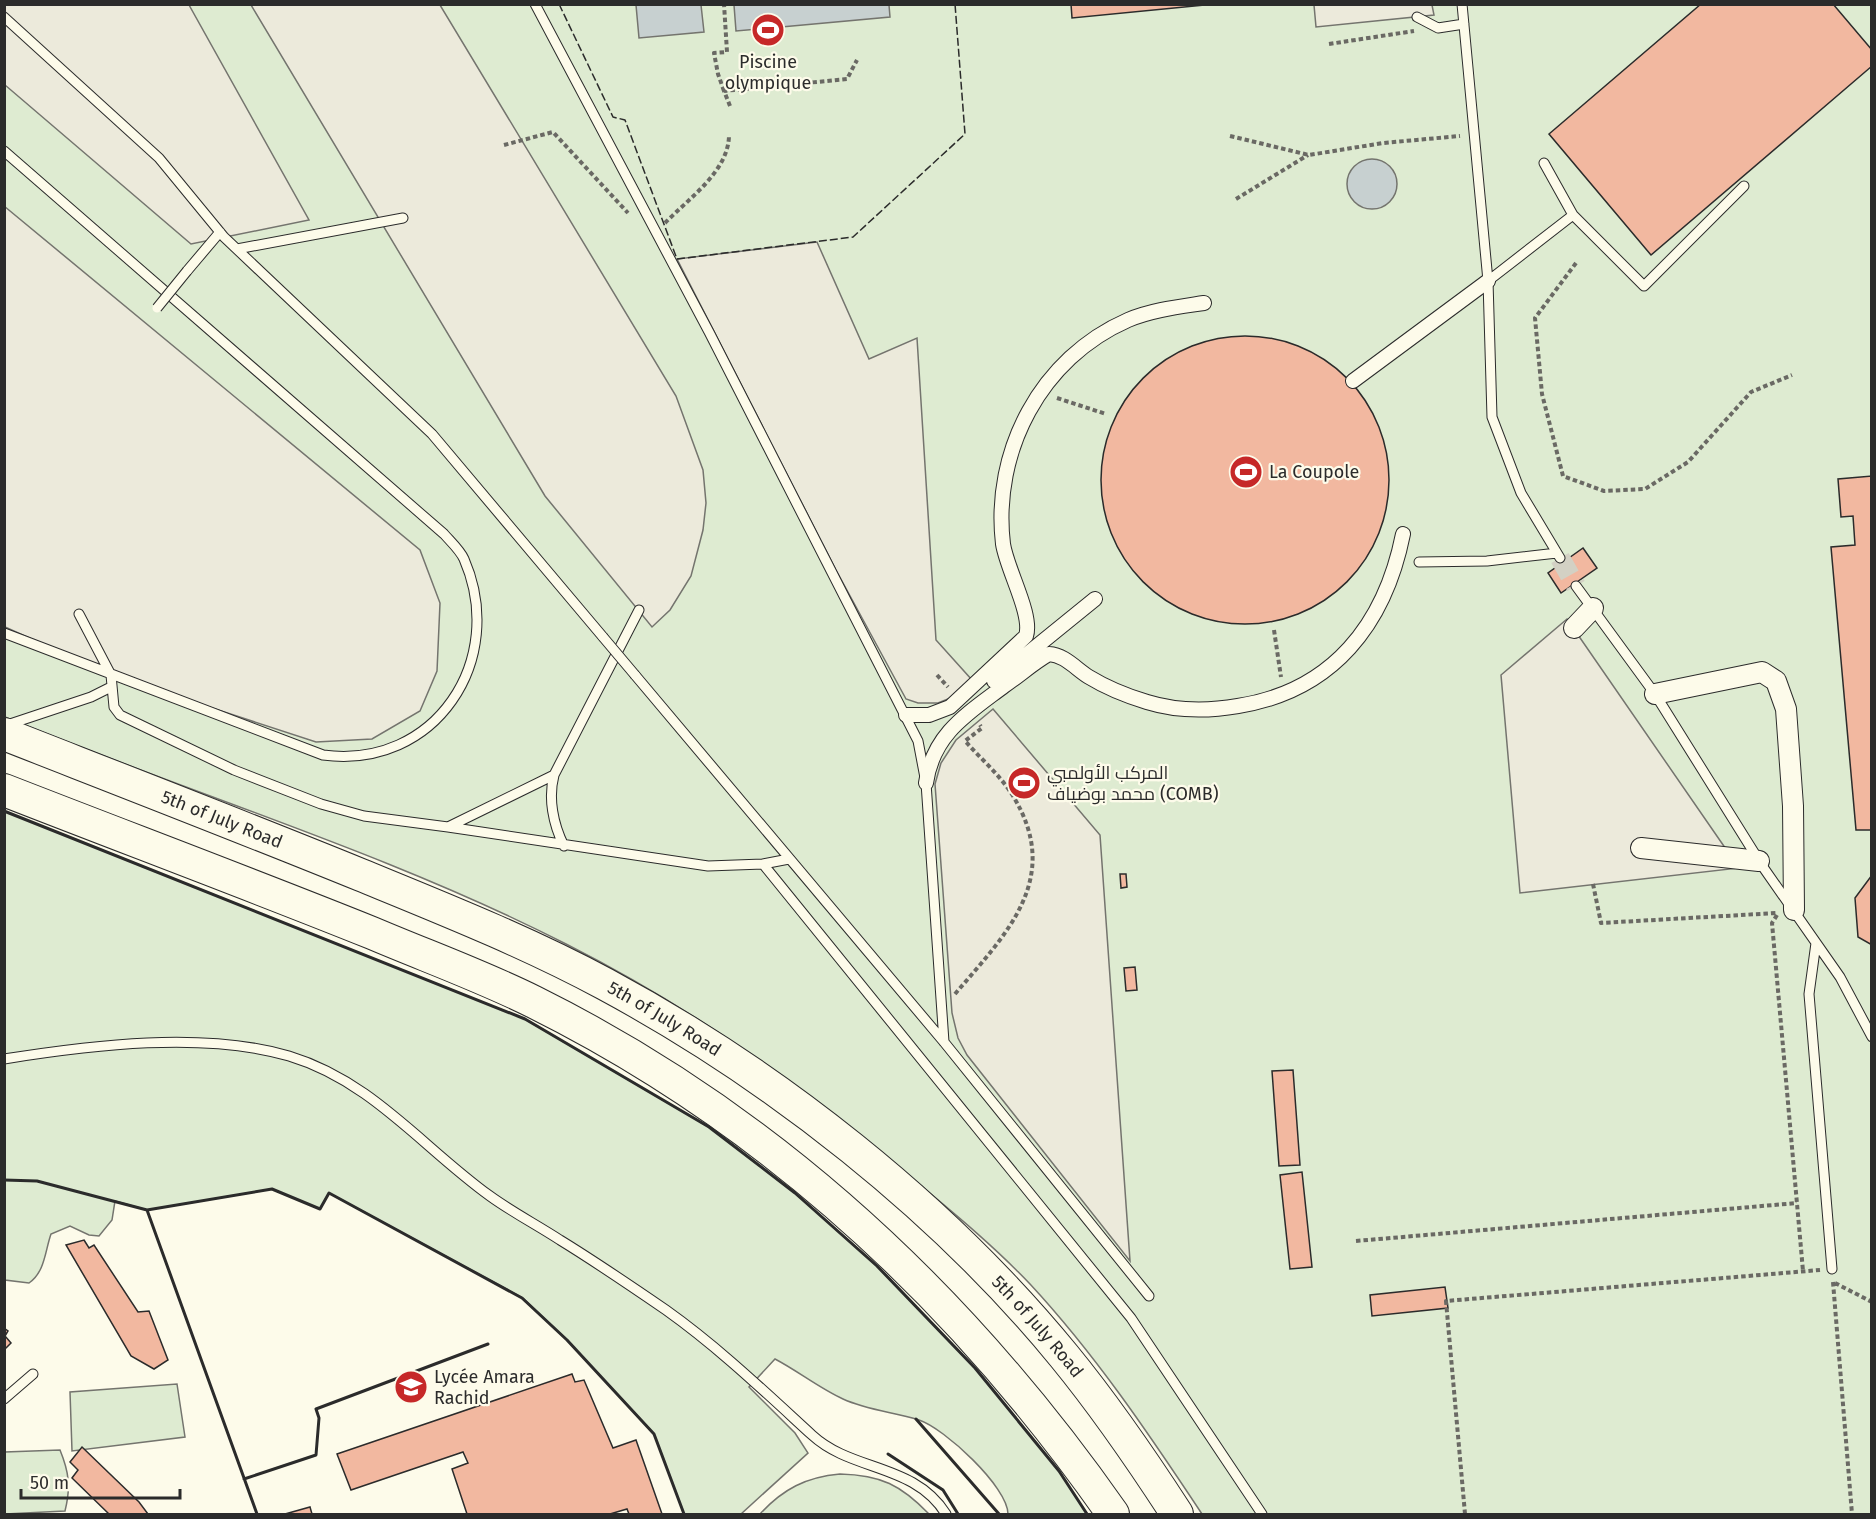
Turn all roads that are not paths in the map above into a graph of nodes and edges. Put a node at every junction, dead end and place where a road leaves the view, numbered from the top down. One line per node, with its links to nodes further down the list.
1 (535, 4): 30 (lane)
2 (1462, 4): 5 (lane)
3 (4, 17): 11 (lane)
4 (1417, 17): 5 (lane)
5 (1464, 24): 13 (lane)
6 (4, 151): 26 (lane)
7 (1544, 163): 9 (lane)
8 (1744, 186): 9 (lane)
9 (1573, 215): 13 (lane)
10 (403, 218): 12 (lane)
11 (220, 232): 12 (lane); 15 (lane, bridge)
12 (237, 249): 39 (lane, bridge)
13 (1488, 281): 16 (street); 18 (lane)
14 (1204, 303): 27 (street)
15 (157, 308)
16 (1353, 381)
17 (1403, 534): 27 (street)
18 (1419, 562)
19 (1576, 586): 21 (lane)
20 (1095, 599): 27 (street)
21 (1593, 608): 24 (street); 29 (lane)
22 (639, 610): 33 (lane)
23 (79, 614): 26 (lane)
24 (1574, 628)
25 (4, 633): 26 (lane)
26 (111, 675): 28 (lane)
27 (994, 681): 30 (street); 34 (street)
28 (111, 687): 31 (lane); 36 (lane)
29 (1655, 694): 40 (lane); 42 (street)
30 (906, 715): 34 (lane)
31 (4, 725)
32 (4, 734): 53 (highway, 5th of July Road)
33 (554, 775): 36 (lane); 37 (lane)
34 (926, 783): 45 (lane)
35 (4, 790): 52 (highway)
36 (448, 827): 37 (lane)
37 (564, 846): 41 (lane)
38 (1641, 848): 40 (street)
39 (789, 859): 41 (lane); 45 (lane)
40 (1759, 861): 42 (lane)
41 (763, 864): 54 (lane)
42 (1786, 907): 43 (lane)
43 (1816, 943): 44 (lane); 47 (lane)
44 (1872, 1037)
45 (944, 1042): 48 (lane)
46 (4, 1059): 51 (lane)
47 (1832, 1269)
48 (1149, 1296)
49 (33, 1374): 50 (lane)
50 (4, 1399)
51 (946, 1515)
52 (1113, 1515)
53 (1177, 1515)
54 (1262, 1515)

